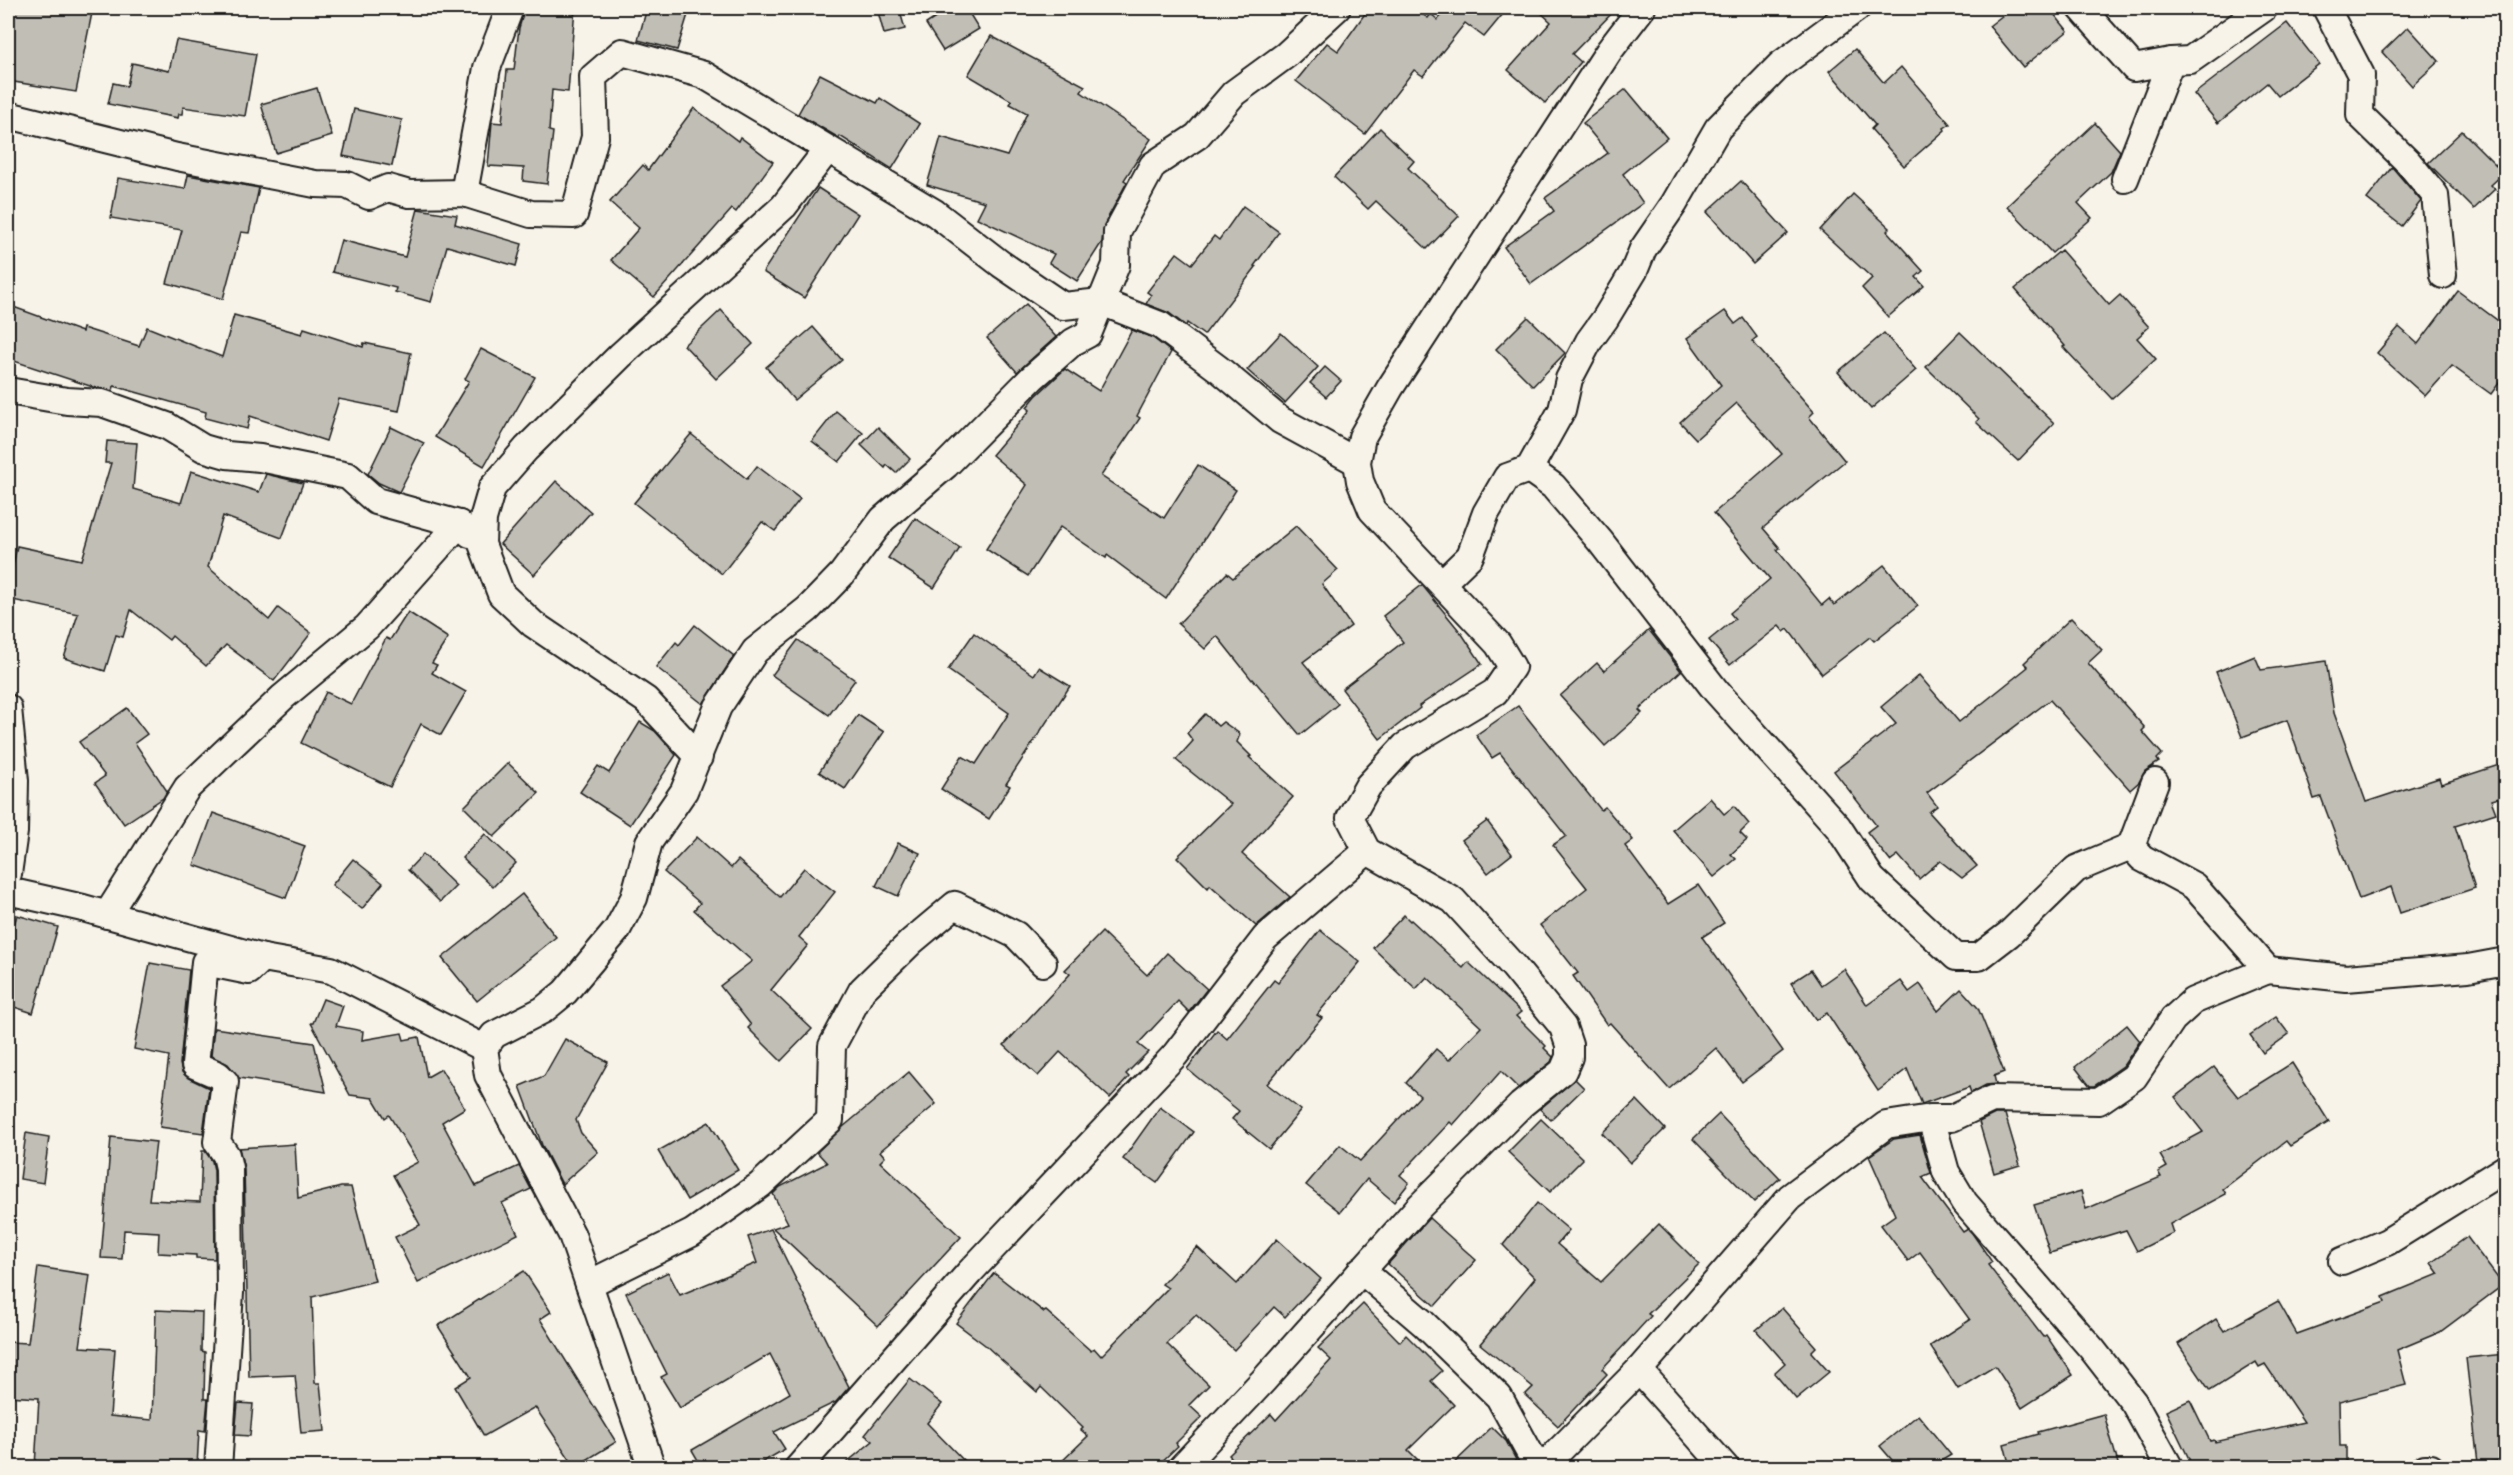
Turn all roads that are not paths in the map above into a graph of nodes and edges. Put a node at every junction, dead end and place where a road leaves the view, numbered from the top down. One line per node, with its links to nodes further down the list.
1 (510, 8): 12 (street)
2 (1337, 8): 14 (street)
3 (1641, 8): 16 (street)
4 (1857, 8): 17 (street)
5 (2081, 8): 8 (street)
6 (2265, 8): 8 (street)
7 (2326, 8): 13 (street)
8 (2171, 61): 11 (street)
9 (8, 115): 12 (street)
10 (826, 150): 12 (street); 14 (street); 19 (street)
11 (2125, 179)
12 (464, 193)
13 (2443, 275)
14 (1101, 302): 16 (street); 22 (street)
15 (8, 391): 18 (street)
16 (1357, 462): 20 (street)
17 (1529, 469): 20 (street); 24 (street)
18 (459, 524): 19 (street); 28 (street)
19 (482, 544): 22 (street)
20 (1442, 583): 25 (street)
21 (8, 708): 26 (street)
22 (699, 757): 33 (street)
23 (2154, 783): 24 (street)
24 (2131, 846): 32 (street)
25 (1367, 851): 37 (street); 42 (street)
26 (8, 874)
27 (8, 891): 28 (street)
28 (107, 915): 29 (street)
29 (263, 958): 33 (street); 40 (street)
30 (2505, 961): 32 (street)
31 (1043, 963): 38 (street)
32 (2268, 970): 34 (street)
33 (484, 1048): 38 (street)
34 (1931, 1118): 39 (street); 46 (street)
35 (2505, 1168): 36 (street)
36 (2342, 1261)
37 (1361, 1270): 43 (street); 44 (street)
38 (589, 1284): 41 (street)
39 (1639, 1370): 44 (street); 45 (street)
40 (218, 1467)
41 (652, 1467)
42 (798, 1467)
43 (1181, 1467)
44 (1540, 1467)
45 (1726, 1467)
46 (2170, 1467)
47 (2425, 1467): 48 (street)
48 (2431, 1467)

